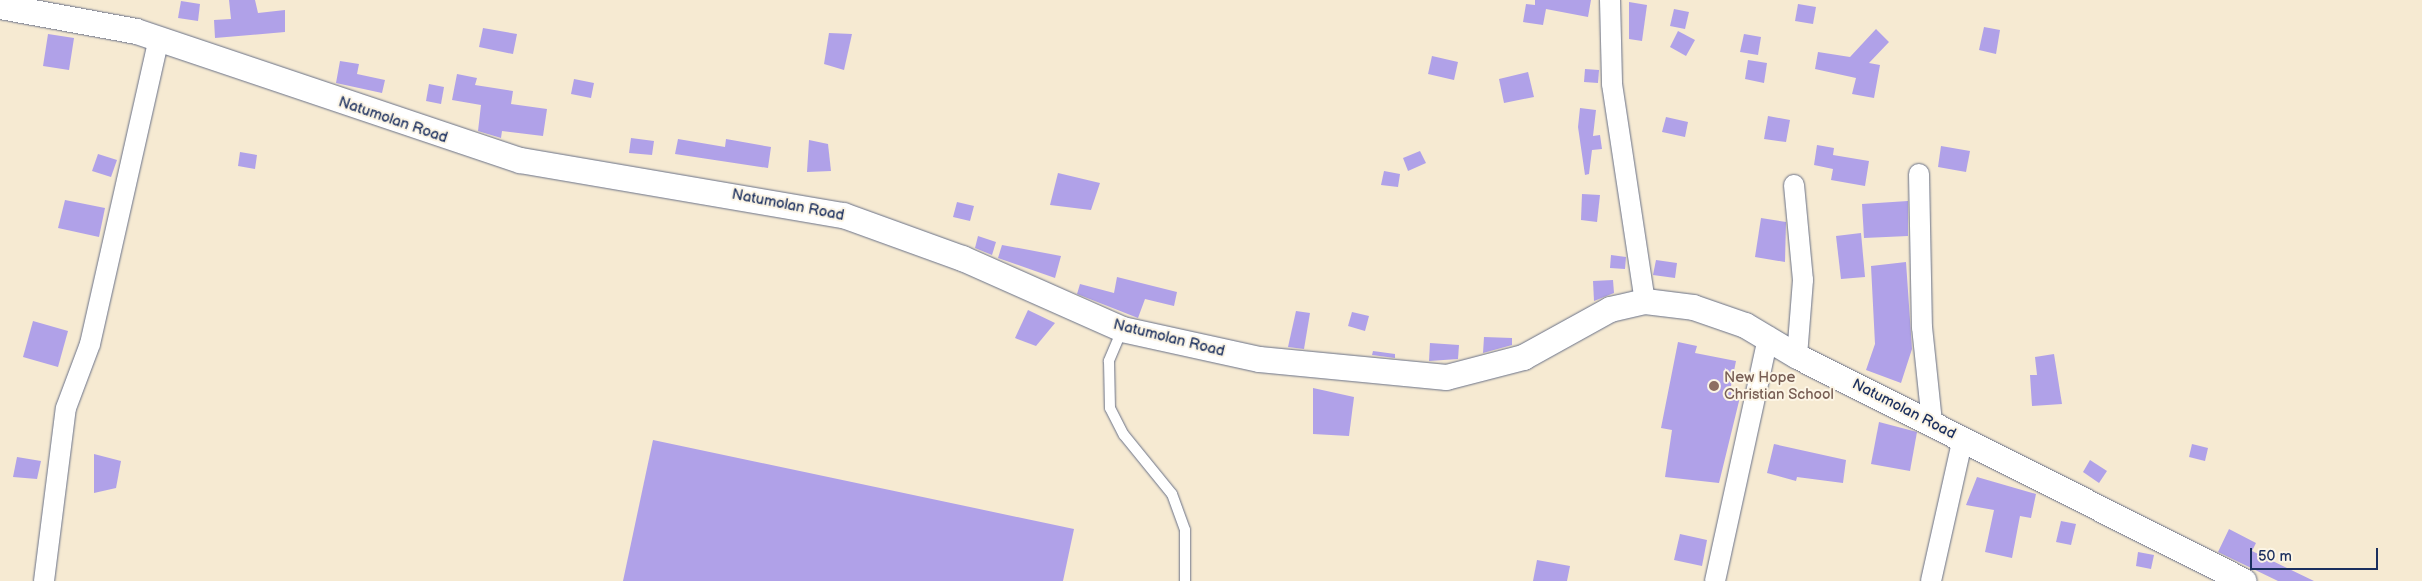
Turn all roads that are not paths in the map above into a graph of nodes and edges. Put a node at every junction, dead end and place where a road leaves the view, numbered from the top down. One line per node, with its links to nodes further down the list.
1 (1610, 0): 6 (street)
2 (0, 6): 3 (street, Natumolan Road)
3 (159, 39): 7 (street, Natumolan Road); 13 (street)
4 (1919, 174): 10 (street)
5 (1794, 185): 9 (street)
6 (1645, 301): 7 (street, Natumolan Road); 8 (street, Natumolan Road)
7 (1122, 329): 14 (lane)
8 (1768, 336): 9 (street, Natumolan Road); 15 (street)
9 (1798, 356): 10 (street, Natumolan Road)
10 (1932, 422): 11 (street, Natumolan Road)
11 (1963, 438): 12 (street, Natumolan Road); 16 (street)
12 (2214, 574): 17 (street, Natumolan Road)
13 (44, 581)
14 (1185, 581)
15 (1715, 581)
16 (1931, 581)
17 (2244, 581)

